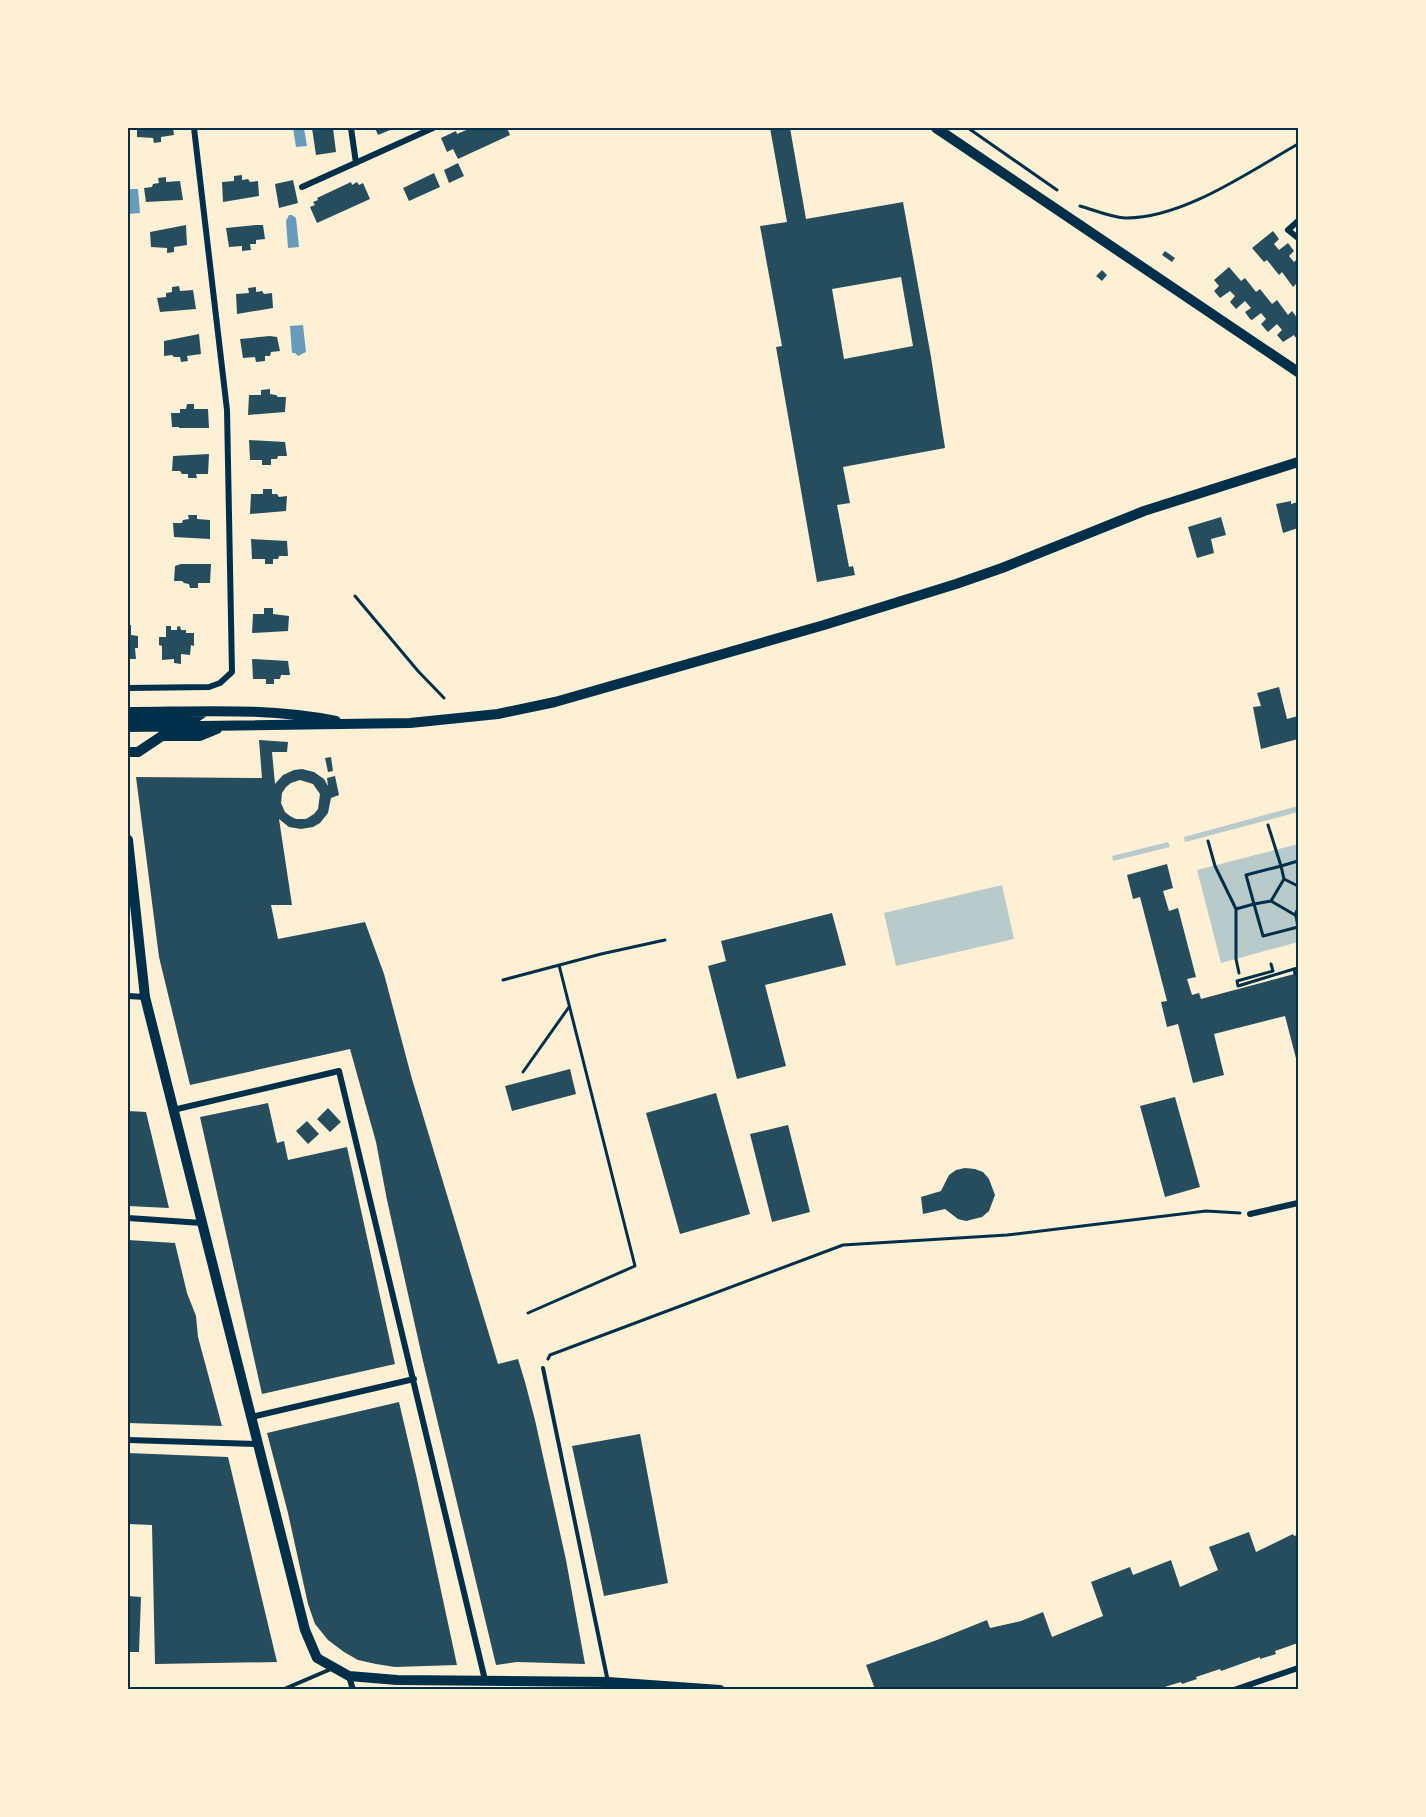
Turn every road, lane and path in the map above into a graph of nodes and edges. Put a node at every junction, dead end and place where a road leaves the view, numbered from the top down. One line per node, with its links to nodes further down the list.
1 (194, 128): 16 (street)
2 (351, 128): 7 (street)
3 (433, 128): 7 (street)
4 (936, 128): 13 (street)
5 (968, 128): 9 (path)
6 (1299, 144): 10 (path)
7 (356, 163): 8 (street)
8 (302, 187)
9 (1061, 193)
10 (1080, 206)
11 (1299, 221): 12 (street)
12 (1299, 238)
13 (1299, 372)
14 (1299, 462): 20 (street)
15 (355, 596): 17 (path)
16 (128, 688)
17 (444, 698)
18 (128, 712): 19 (street)
19 (204, 712): 20 (street); 21 (street)
20 (348, 723): 22 (street)
21 (128, 725): 22 (street)
22 (220, 727): 23 (street)
23 (128, 752)
24 (1268, 825): 28 (path)
25 (128, 840): 46 (street)
26 (1208, 841): 34 (path)
27 (1299, 861): 28 (path)
28 (1281, 866): 29 (path); 32 (path)
29 (1284, 879): 30 (path); 31 (path)
30 (1299, 886)
31 (1271, 901): 32 (path); 35 (path)
32 (1254, 904): 34 (path); 36 (path)
33 (1299, 908): 35 (path)
34 (1236, 909): 42 (path)
35 (1295, 915): 36 (path)
36 (1298, 927)
37 (664, 940): 39 (path)
38 (1271, 964): 41 (path)
39 (559, 965): 44 (path); 47 (path)
40 (1299, 968): 41 (path)
41 (1294, 969): 43 (path)
42 (1239, 973)
43 (1295, 974)
44 (503, 980)
45 (128, 996): 46 (street)
46 (145, 998): 49 (street)
47 (569, 1008): 48 (path); 54 (path)
48 (523, 1072)
49 (173, 1110): 53 (street); 56 (street)
50 (1299, 1203): 51 (street)
51 (1250, 1214): 55 (path)
52 (128, 1218): 53 (street)
53 (202, 1223): 57 (street)
54 (528, 1313)
55 (543, 1368): 64 (lane)
56 (414, 1379): 57 (street); 63 (street)
57 (250, 1417): 59 (street)
58 (128, 1440): 59 (street)
59 (258, 1444): 60 (street)
60 (334, 1667): 62 (street); 67 (lane)
61 (1299, 1668): 70 (street)
62 (349, 1676): 63 (street); 68 (street)
63 (485, 1680): 65 (street)
64 (608, 1682): 65 (street); 66 (street)
65 (501, 1685)
66 (687, 1688): 69 (street)
67 (282, 1689)
68 (353, 1689)
69 (720, 1689)
70 (1234, 1689)

